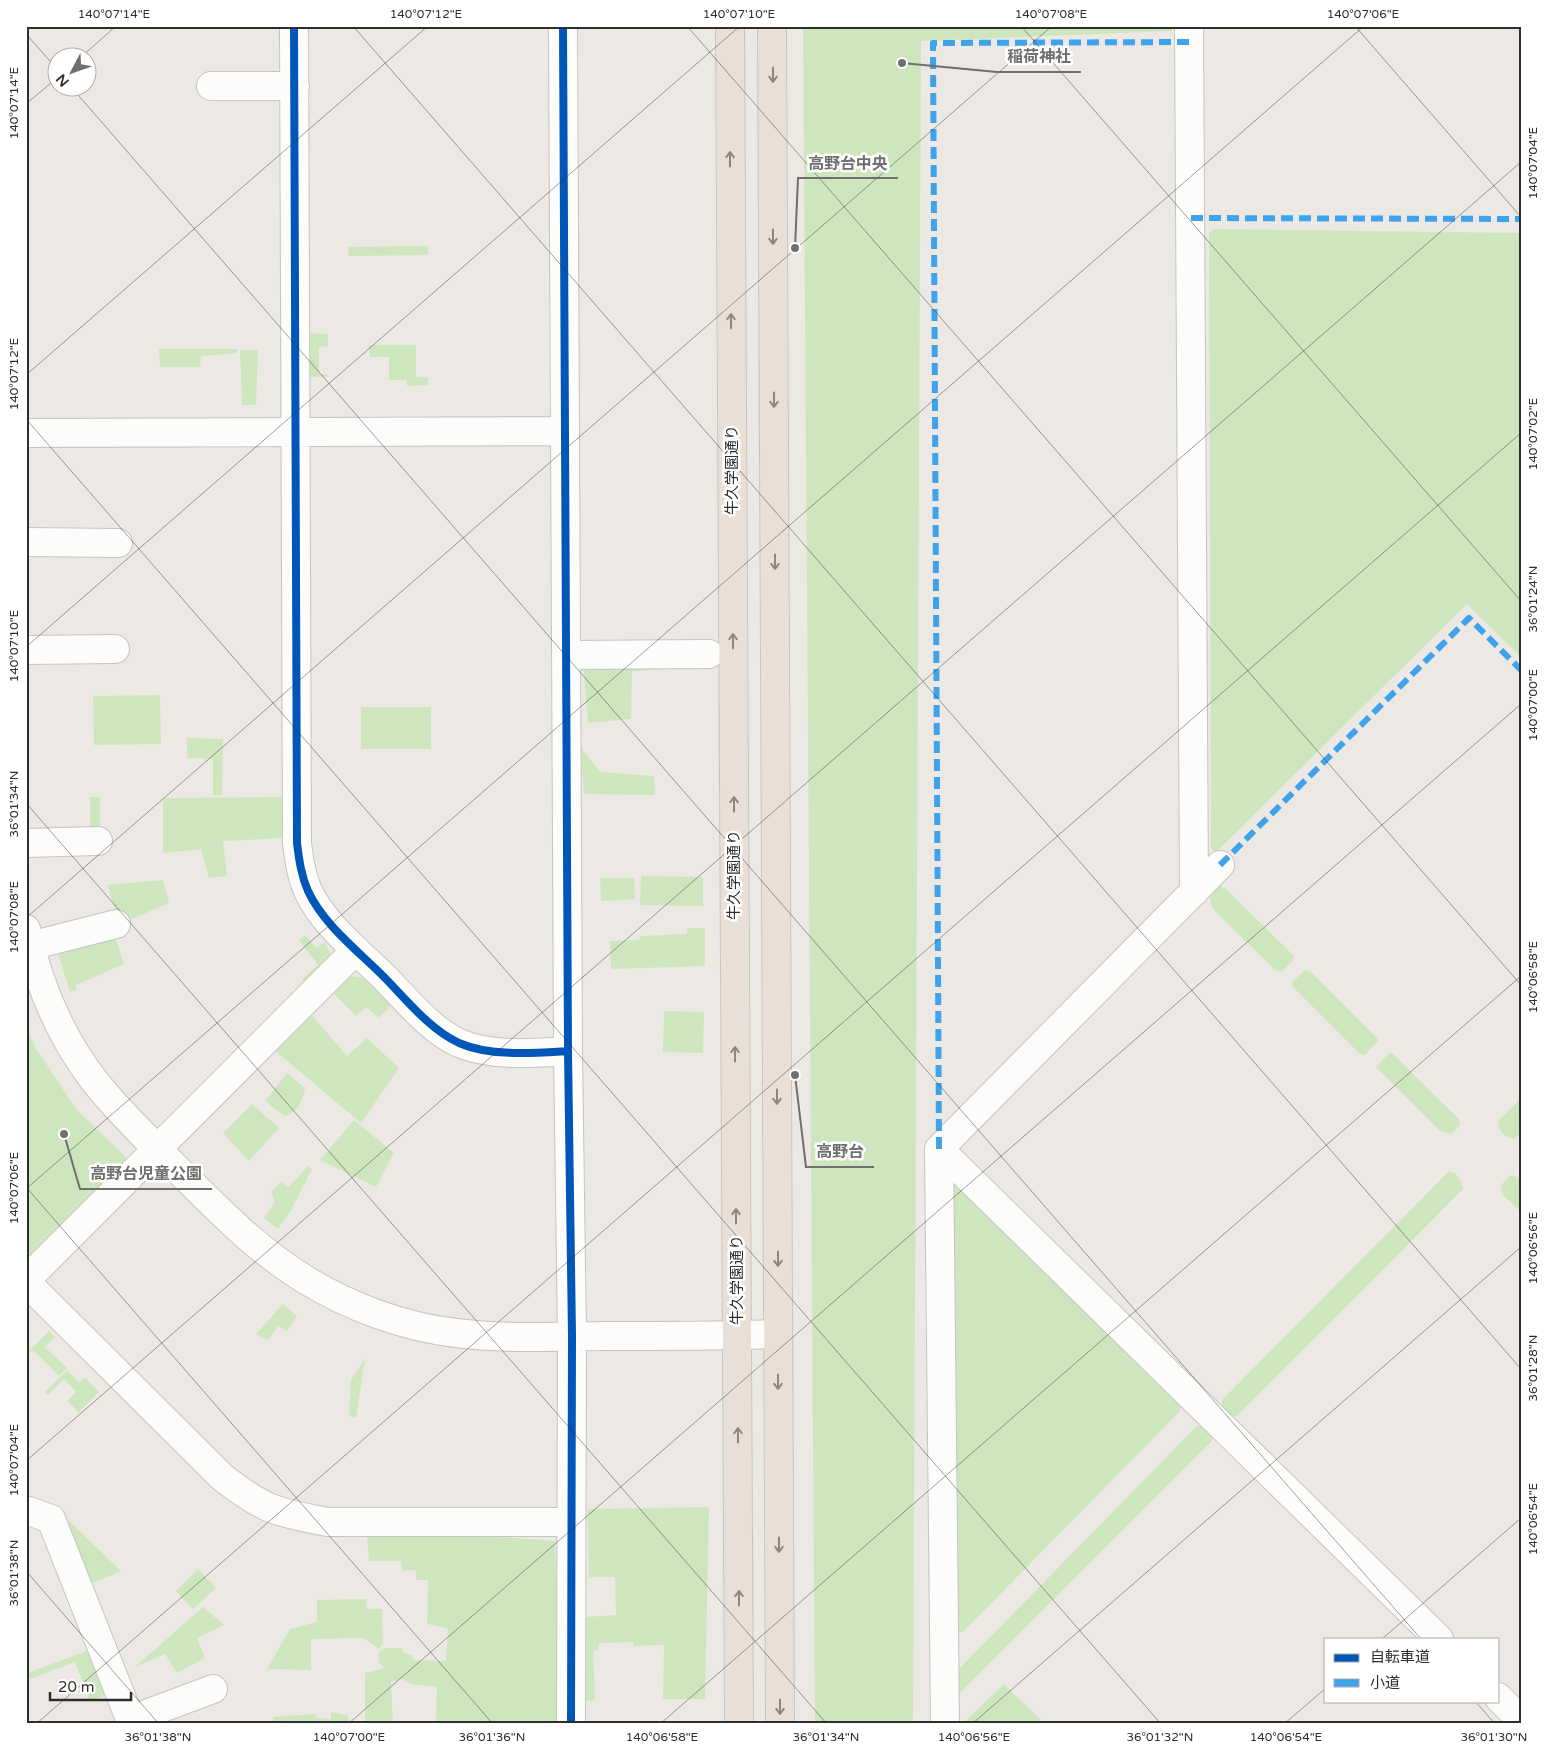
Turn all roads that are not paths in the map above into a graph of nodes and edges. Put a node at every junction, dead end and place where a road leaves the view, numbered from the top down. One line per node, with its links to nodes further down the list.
1 (294, 26): 7 (street)
2 (563, 26): 9 (street)
3 (730, 26): 29 (highway, 牛久学園通り, one-way to 3)
4 (772, 26): 28 (highway, one-way to 28)
5 (1189, 26): 20 (street)
6 (211, 86): 7 (street)
7 (295, 86): 8 (street)
8 (295, 431): 9 (street); 10 (street); 22 (street)
9 (565, 431): 16 (street)
10 (26, 433)
11 (26, 542): 12 (street)
12 (118, 543)
13 (115, 649): 14 (street)
14 (26, 650)
15 (709, 654): 16 (street)
16 (566, 655): 24 (street)
17 (98, 841): 18 (street)
18 (26, 843)
19 (1220, 864): 20 (street)
20 (1194, 892): 26 (street)
21 (116, 924): 23 (street)
22 (356, 950): 24 (street); 25 (street)
23 (30, 952): 25 (street)
24 (568, 1052): 30 (street)
25 (157, 1148): 27 (street); 30 (street)
26 (939, 1149): 33 (street); 41 (street)
27 (26, 1281): 32 (street)
28 (778, 1334): 29 (street); 40 (highway, one-way to 40)
29 (737, 1335): 30 (street); 39 (highway, 牛久学園通り, one-way to 29)
30 (572, 1336): 32 (street)
31 (26, 1512): 37 (street)
32 (571, 1522): 38 (street)
33 (1437, 1638)
34 (213, 1689): 37 (street)
35 (1500, 1700): 36 (street)
36 (1521, 1720)
37 (131, 1722)
38 (571, 1724)
39 (739, 1724)
40 (780, 1724)
41 (945, 1724)

